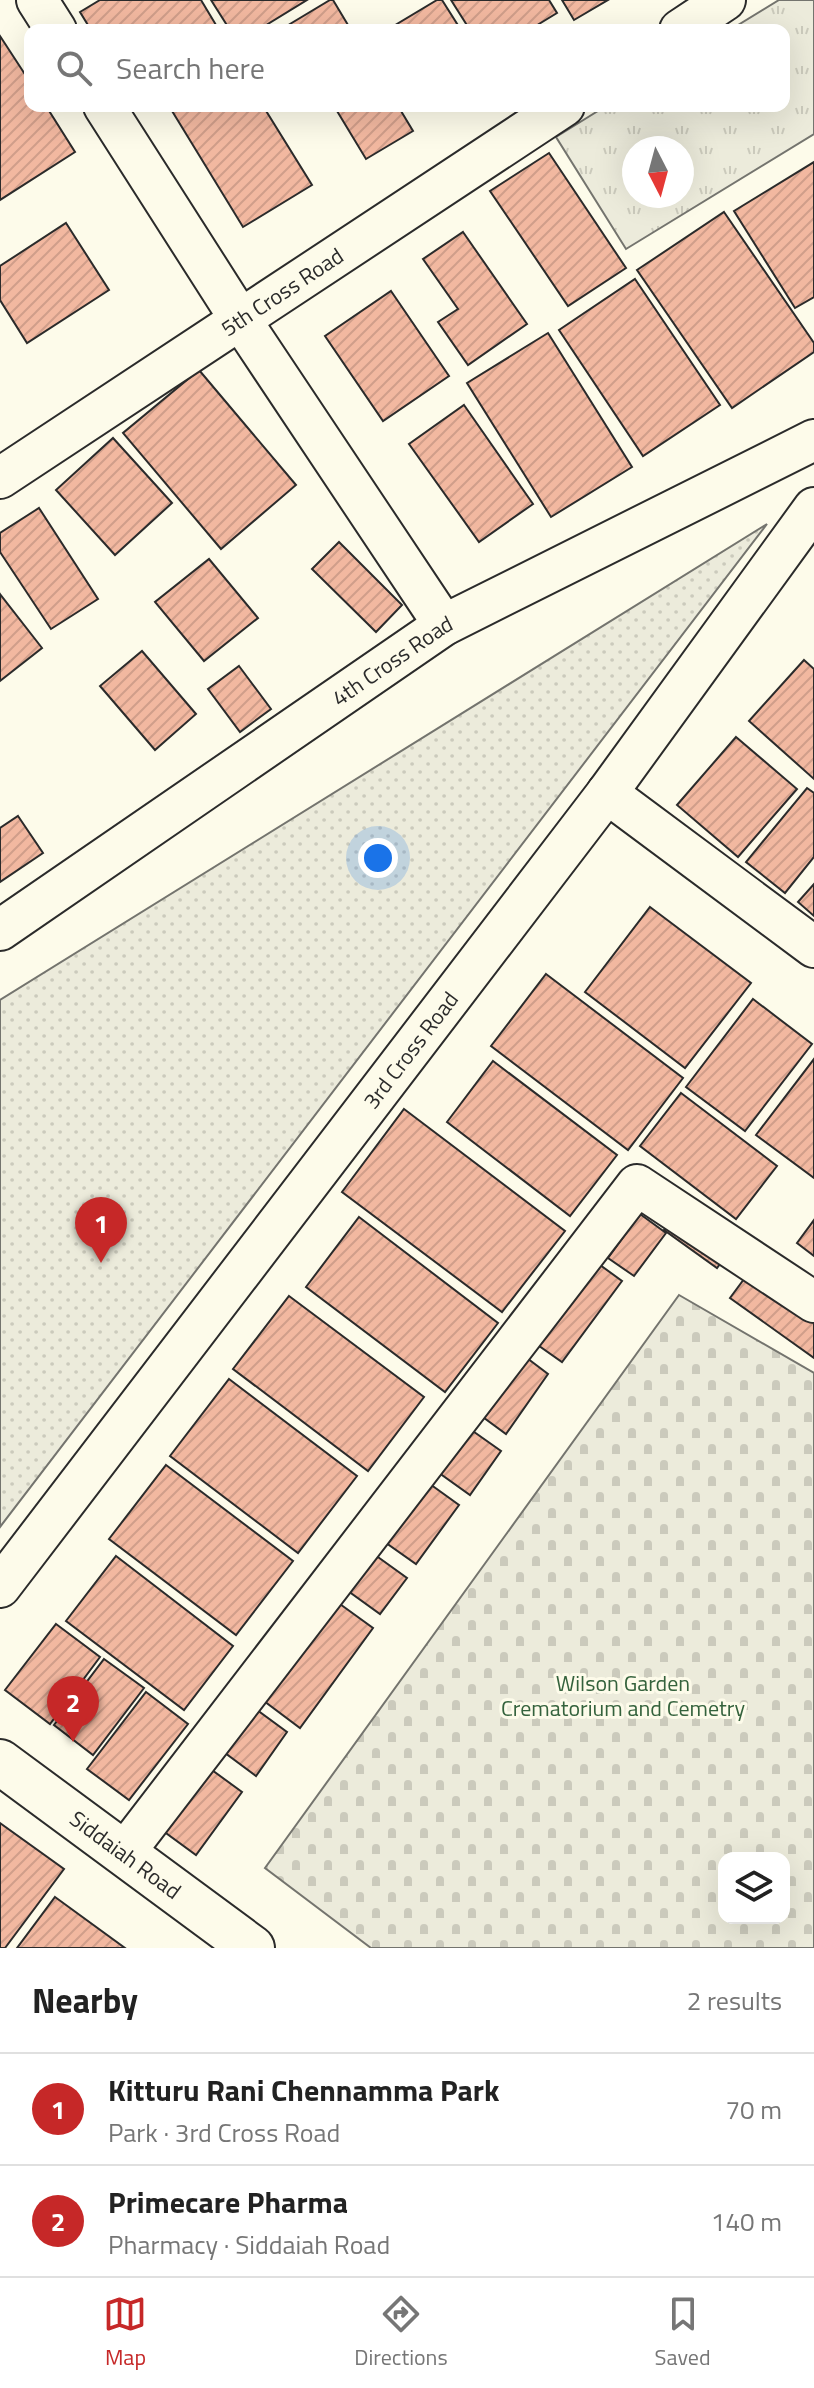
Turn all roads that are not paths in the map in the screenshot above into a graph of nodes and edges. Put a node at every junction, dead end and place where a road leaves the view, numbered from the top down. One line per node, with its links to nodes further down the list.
1 (37, 0): 3 (street)
2 (725, 0): 4 (street)
3 (52, 24)
4 (689, 24)
5 (108, 112): 7 (street)
6 (555, 112): 7 (street, 5th Cross Road)
7 (240, 319): 9 (street, 5th Cross Road); 11 (street)
8 (814, 440): 11 (street, 4th Cross Road)
9 (0, 478)
10 (814, 508): 12 (street, 3rd Cross Road)
11 (444, 625): 13 (street, 4th Cross Road)
12 (607, 793): 14 (street); 16 (street, 3rd Cross Road)
13 (0, 930)
14 (814, 947)
15 (814, 1302): 18 (street)
16 (0, 1587)
17 (0, 1762): 18 (main road, Siddaiah Road)
18 (124, 1853): 19 (main road, Siddaiah Road)
19 (252, 1948)

